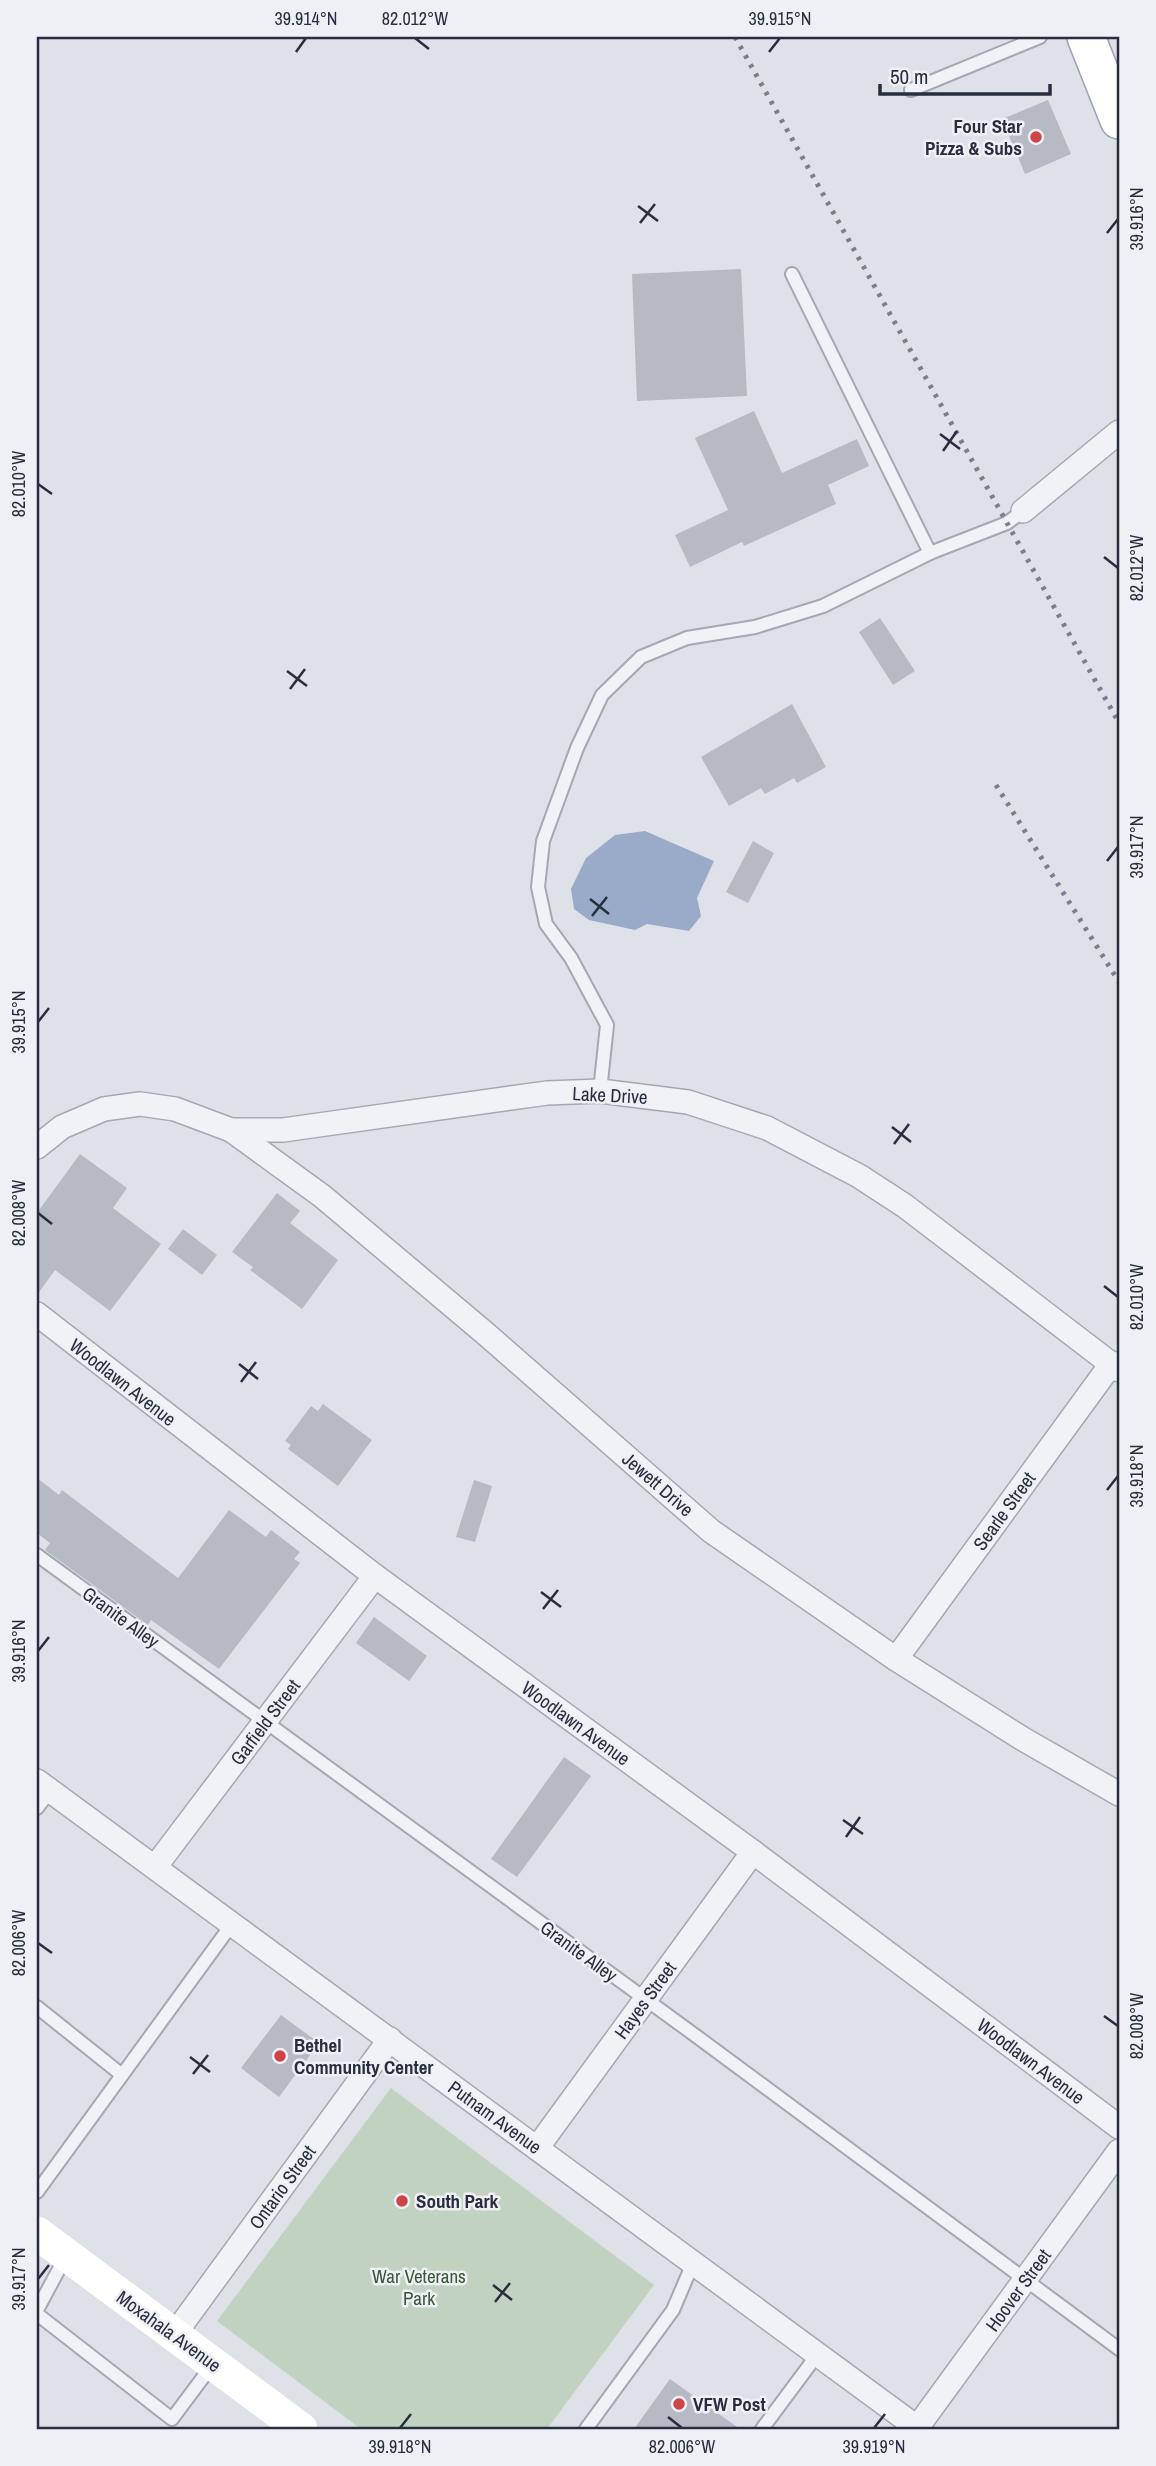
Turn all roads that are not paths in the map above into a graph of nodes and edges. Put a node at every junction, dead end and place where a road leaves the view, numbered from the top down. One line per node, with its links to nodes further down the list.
1 (1040, 37): 3 (lane)
2 (1102, 54): 4 (main road)
3 (911, 90)
4 (1119, 120)
5 (792, 274): 8 (lane)
6 (1119, 432): 7 (street)
7 (1023, 511): 8 (lane)
8 (930, 553): 9 (lane)
9 (600, 1091): 10 (street, Lake Drive); 13 (street, Lake Drive)
10 (231, 1130): 11 (street, Lake Drive); 16 (street, Jewett Drive)
11 (37, 1147)
12 (37, 1314): 15 (street, Woodlawn Avenue)
13 (1116, 1367): 16 (street, Searle Street)
14 (37, 1555): 17 (lane, Granite Alley)
15 (375, 1576): 17 (street, Garfield Street); 20 (street, Woodlawn Avenue)
16 (896, 1659): 19 (street, Jewett Drive)
17 (265, 1721): 21 (street, Garfield Street); 23 (lane, Granite Alley)
18 (41, 1794): 21 (street, Putnam Avenue)
19 (1119, 1794)
20 (753, 1852): 23 (street, Hayes Street); 27 (street, Woodlawn Avenue)
21 (155, 1867): 22 (street, Putnam Avenue)
22 (232, 1924): 25 (street, Putnam Avenue); 26 (lane)
23 (646, 1999): 28 (street, Hayes Street); 34 (lane, Granite Alley)
24 (37, 2007): 26 (lane)
25 (390, 2039): 28 (street, Putnam Avenue); 36 (street, Ontario Street)
26 (122, 2075): 30 (lane)
27 (1119, 2127)
28 (537, 2148): 33 (street, Putnam Avenue)
29 (1119, 2151): 34 (street, Hoover Street)
30 (37, 2192)
31 (37, 2233): 32 (street, Moxahala Avenue)
32 (66, 2256): 35 (lane); 36 (street, Moxahala Avenue)
33 (693, 2263): 38 (street, Putnam Avenue); 42 (lane)
34 (1025, 2280): 37 (lane, Granite Alley); 44 (street, Hoover Street)
35 (37, 2312): 40 (lane)
36 (174, 2335): 39 (street, Moxahala Avenue)
37 (1119, 2349)
38 (817, 2355): 43 (lane); 44 (street, Putnam Avenue)
39 (213, 2363): 40 (lane); 41 (street, Moxahala Avenue)
40 (169, 2424)
41 (301, 2429)
42 (586, 2429)
43 (762, 2429)
44 (917, 2429)

